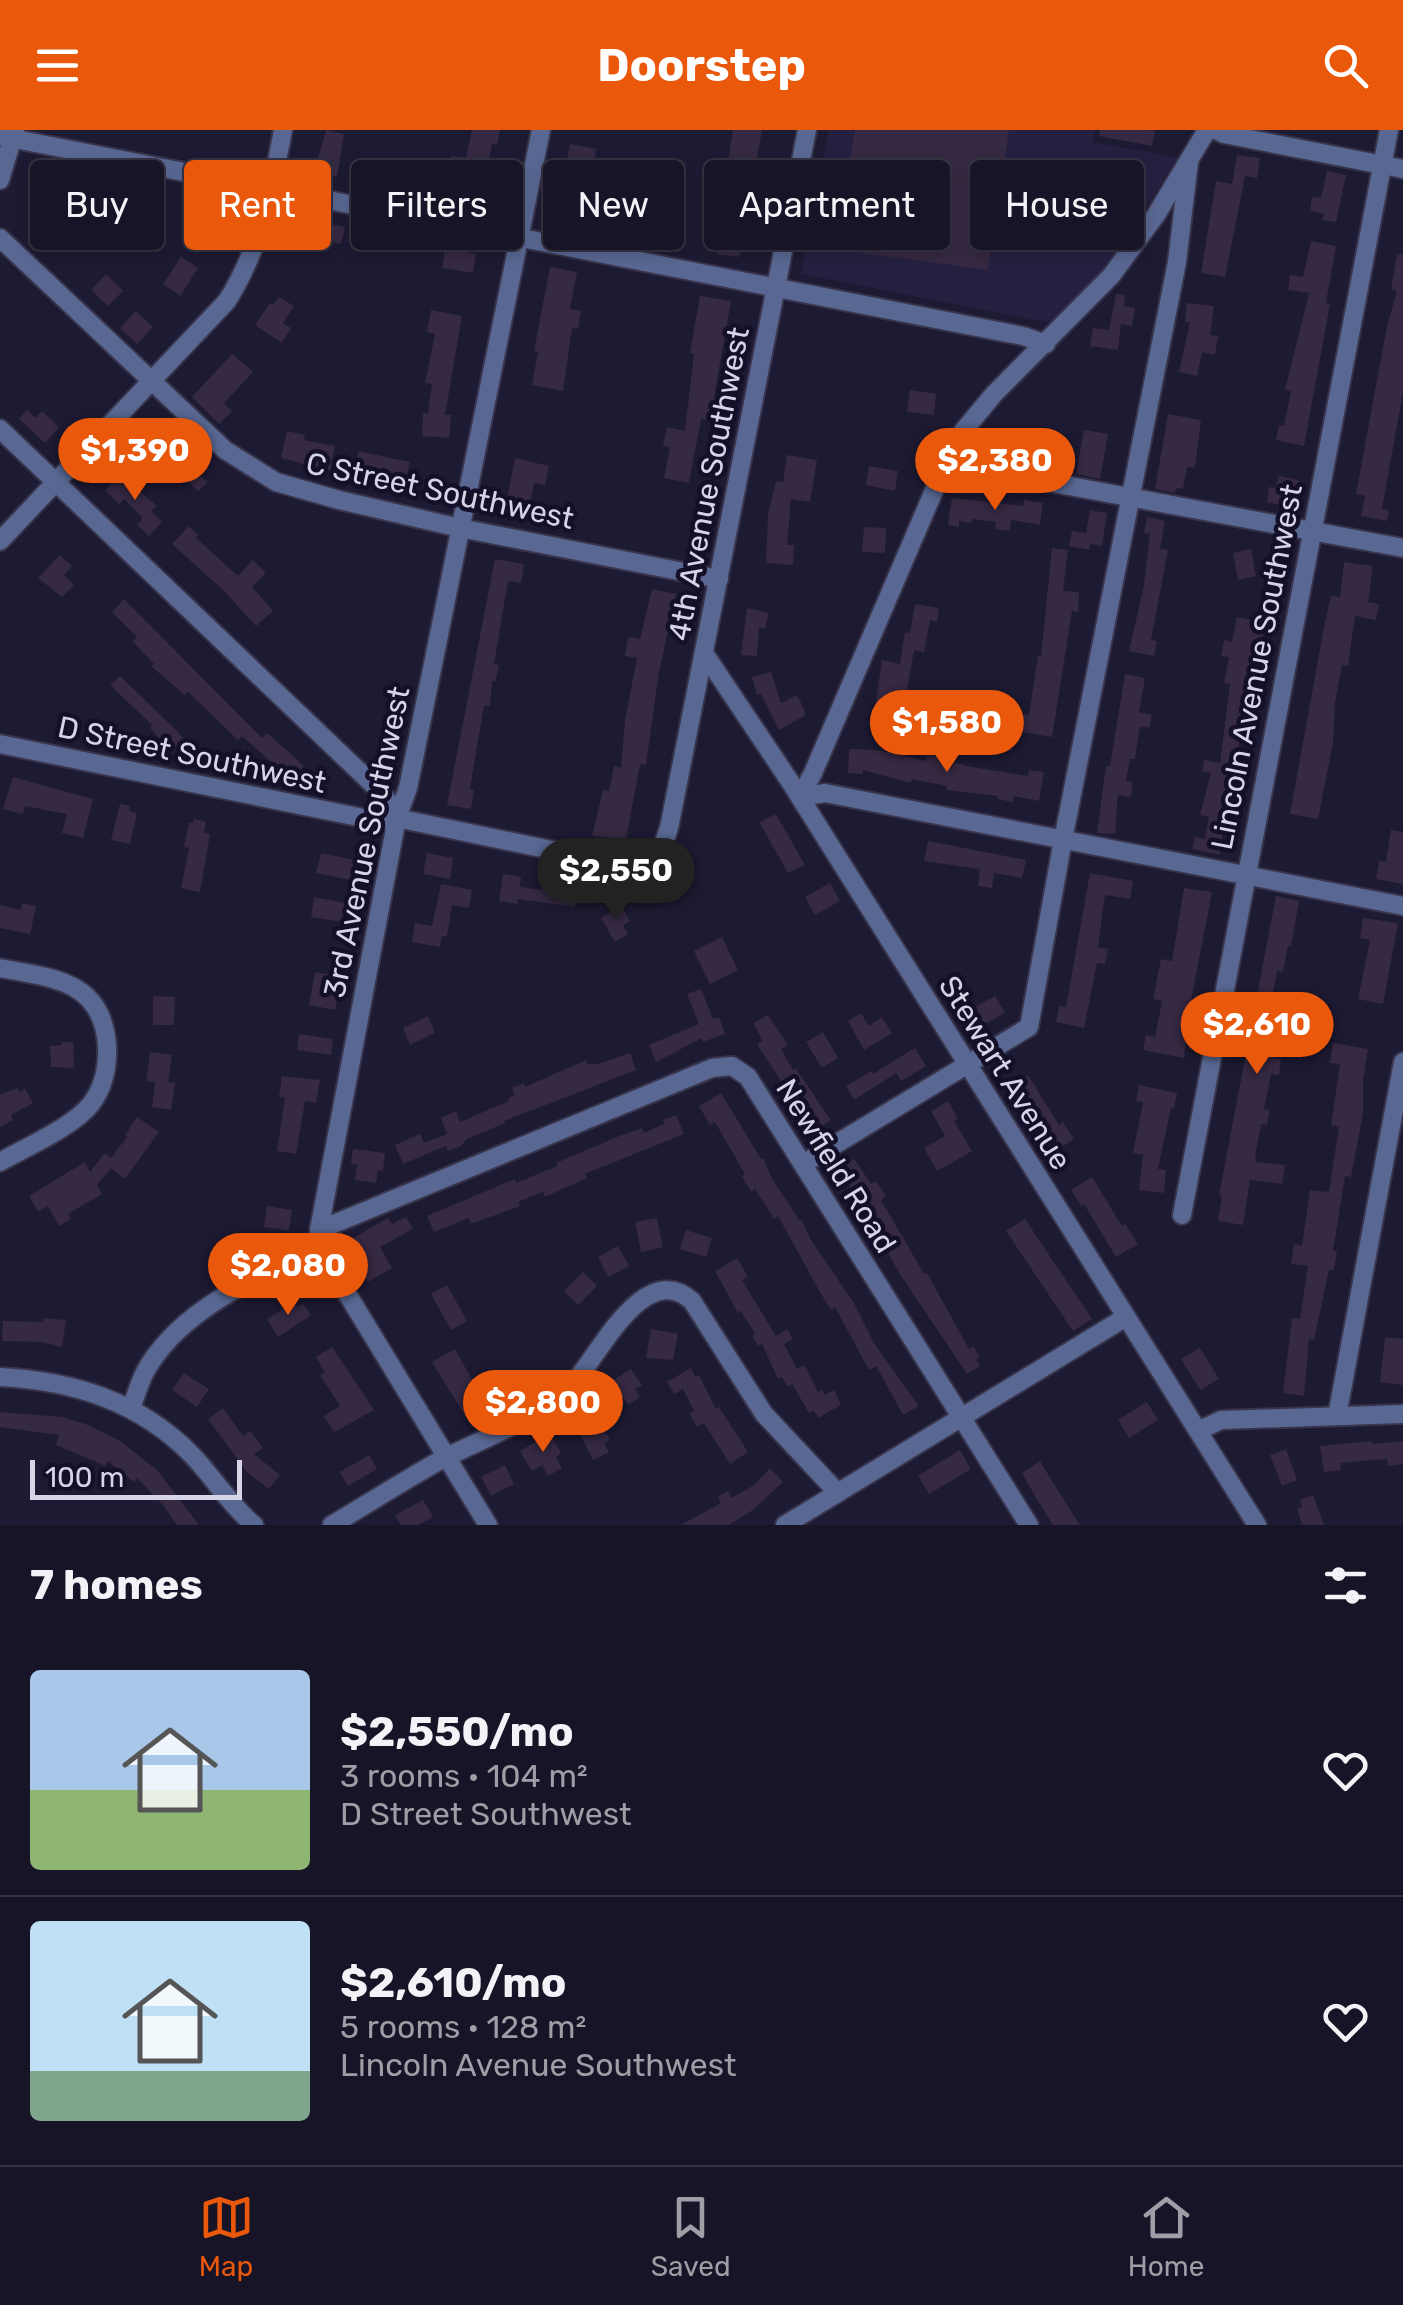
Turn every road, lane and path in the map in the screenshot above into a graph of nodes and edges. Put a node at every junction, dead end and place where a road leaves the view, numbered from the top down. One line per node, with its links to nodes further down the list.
1 (283, 130): 8 (street)
2 (541, 130): 14 (street, 3rd Avenue Southwest)
3 (807, 130): 19 (street, 4th Avenue Southwest)
4 (1207, 130): 9 (street)
5 (1216, 130): 10 (street)
6 (1389, 130): 10 (street, Lincoln Avenue Southwest)
7 (10, 135): 12 (street); 13 (street)
8 (277, 160)
9 (1189, 162): 20 (street); 25 (street)
10 (1382, 166): 11 (street); 27 (street, Lincoln Avenue Southwest)
11 (1403, 169)
12 (184, 171)
13 (0, 180)
14 (523, 218)
15 (0, 238): 21 (street, C Street Southwest)
16 (523, 238): 19 (street)
17 (251, 250): 21 (street)
18 (516, 250): 26 (street, 3rd Avenue Southwest)
19 (776, 288): 20 (street); 30 (street, 4th Avenue Southwest)
20 (1046, 344): 23 (street)
21 (152, 384): 24 (street); 26 (street, C Street Southwest)
22 (0, 428): 24 (street)
23 (946, 464): 25 (street); 33 (street)
24 (56, 480): 28 (street); 34 (street)
25 (1130, 498): 27 (street); 35 (street)
26 (460, 528): 30 (street, C Street Southwest); 34 (street, 3rd Avenue Southwest)
27 (1311, 528): 29 (street); 37 (street, Lincoln Avenue Southwest)
28 (0, 540)
29 (1403, 548)
30 (718, 578): 31 (street, 4th Avenue Southwest)
31 (704, 653): 33 (street, Stewart Avenue); 36 (street, 4th Avenue Southwest)
32 (1, 751): 34 (street, D Street Southwest)
33 (800, 797): 35 (street); 41 (street, Stewart Avenue)
34 (396, 818): 36 (street, D Street Southwest); 45 (street, 3rd Avenue Southwest)
35 (1063, 840): 37 (street); 41 (street)
36 (662, 848)
37 (1246, 876): 38 (street); 44 (street, Lincoln Avenue Southwest)
38 (1403, 906)
39 (0, 968): 42 (street)
40 (1403, 1062): 50 (street)
41 (968, 1065): 43 (street); 46 (street, Stewart Avenue)
42 (0, 1162)
43 (803, 1164): 45 (street, Newfield Road); 51 (street, Newfield Road)
44 (1182, 1215)
45 (319, 1237): 48 (street, Newfield Road); 53 (street)
46 (1126, 1317): 51 (street); 52 (street, Stewart Avenue)
47 (0, 1377): 48 (street)
48 (130, 1409): 55 (street)
49 (1403, 1414): 50 (street)
50 (1336, 1416): 52 (street)
51 (962, 1417): 54 (street); 59 (street, Newfield Road)
52 (1198, 1431): 60 (street, Stewart Avenue)
53 (447, 1458): 54 (street); 56 (street); 57 (street)
54 (838, 1492): 58 (street)
55 (254, 1525)
56 (332, 1525)
57 (488, 1525)
58 (785, 1525)
59 (1029, 1525)
60 (1257, 1525)

